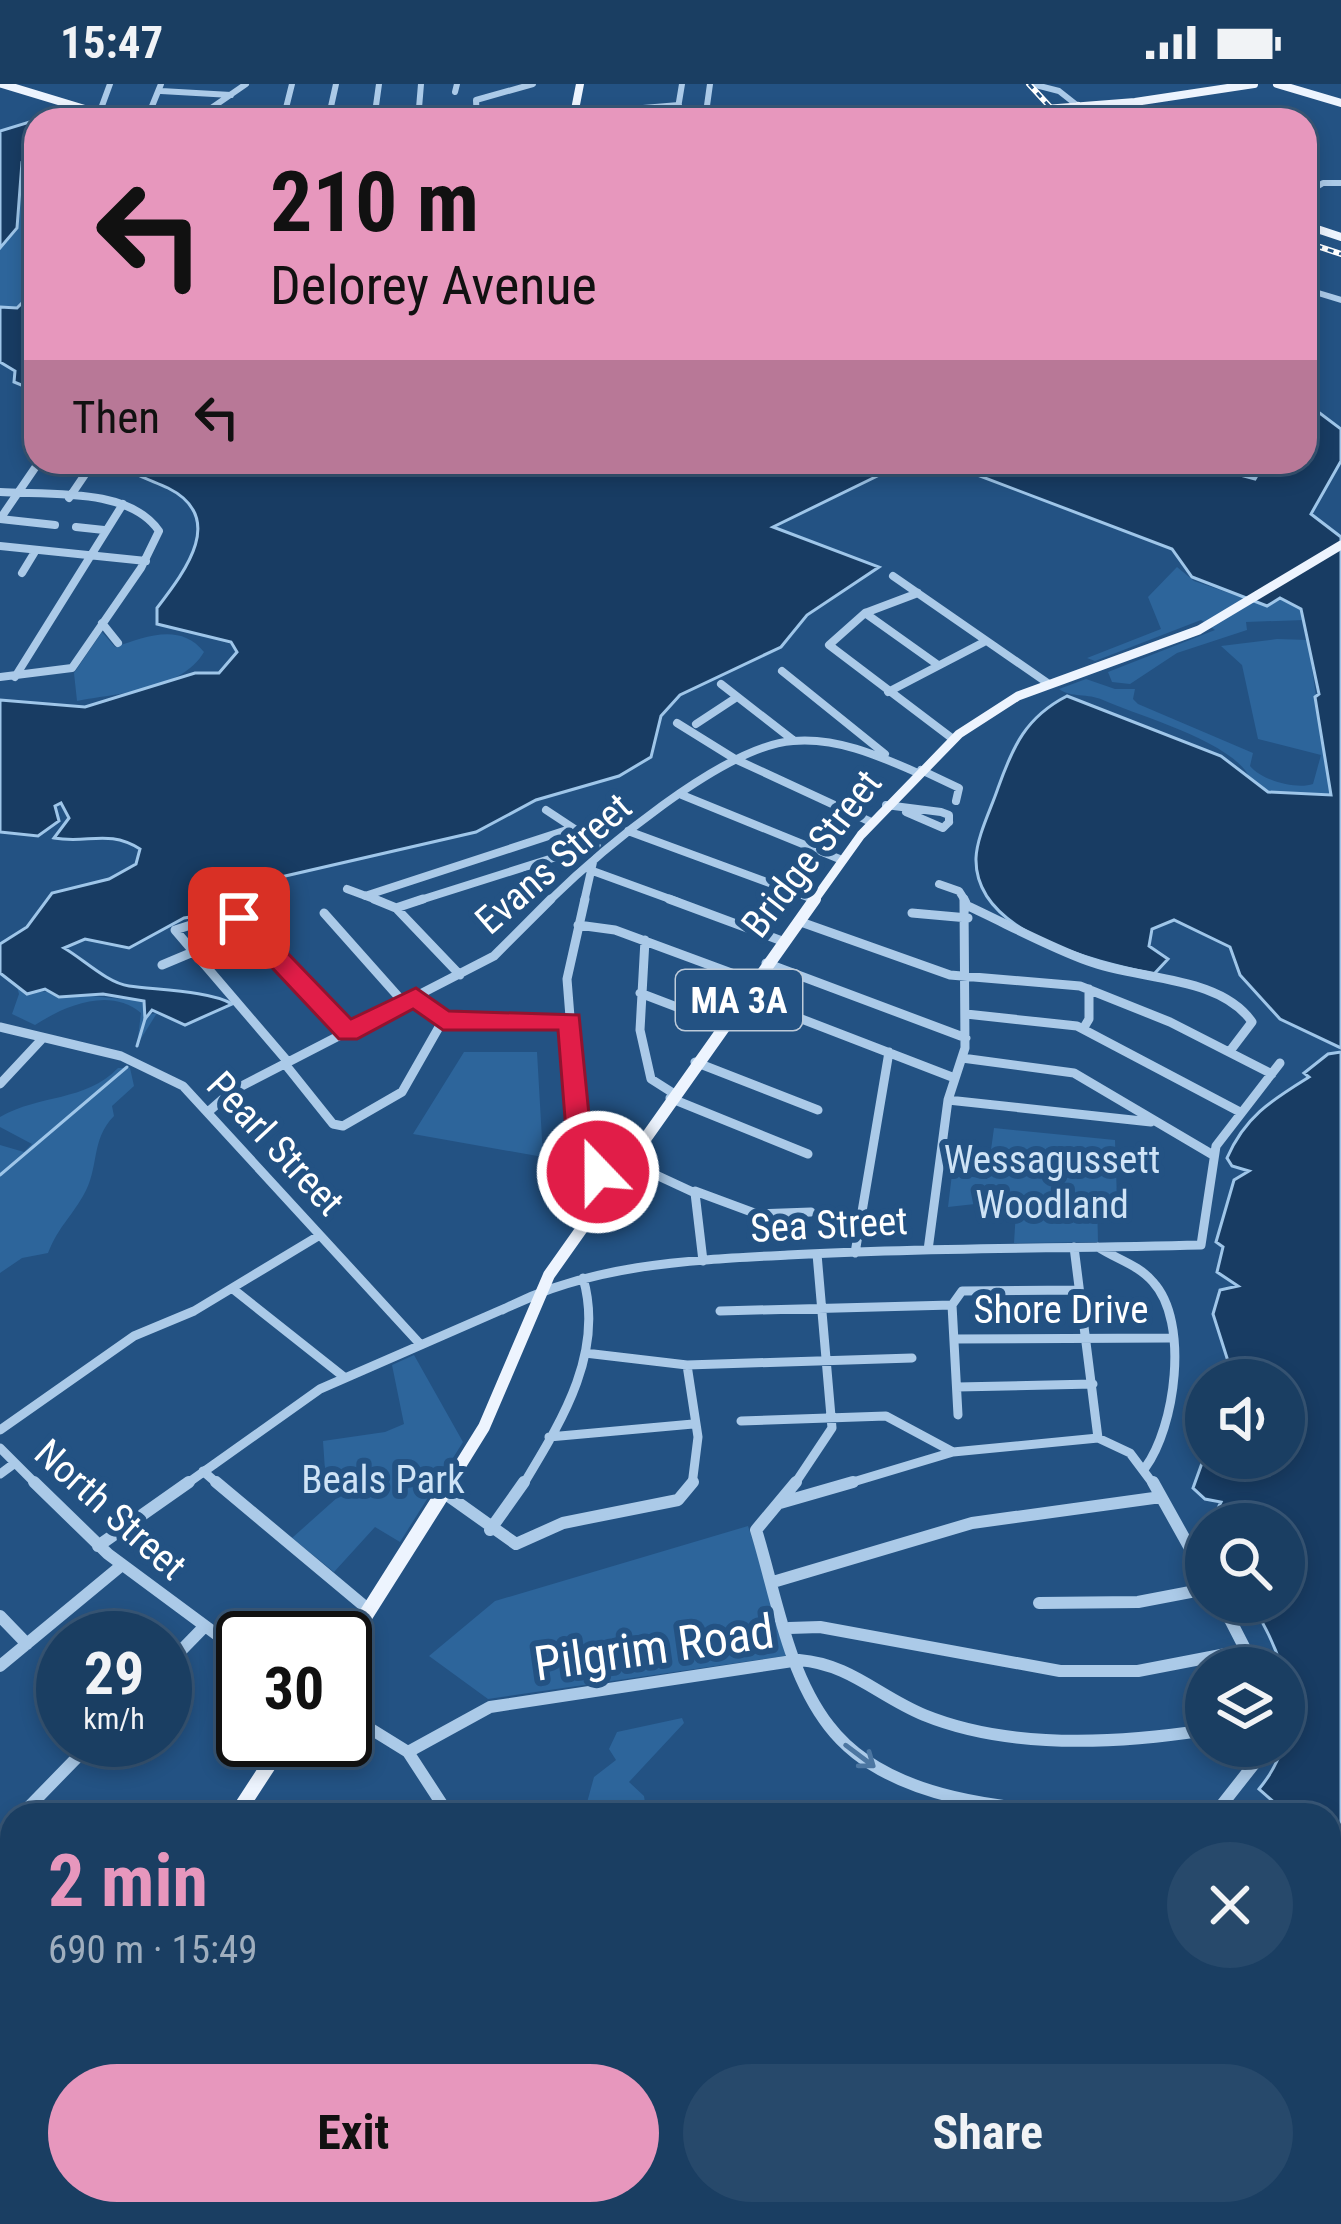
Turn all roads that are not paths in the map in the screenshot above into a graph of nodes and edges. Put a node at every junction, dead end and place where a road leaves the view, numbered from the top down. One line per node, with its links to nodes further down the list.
1 (2, 84): 17 (main road)
2 (246, 84): 13 (street)
3 (533, 84): 19 (street)
4 (682, 84): 15 (street)
5 (1032, 84): 12 (street)
6 (1074, 84): 12 (street)
7 (1254, 84): 10 (main road)
8 (1273, 84): 11 (main road)
9 (161, 88): 13 (street)
10 (1229, 88): 11 (main road); 16 (main road)
11 (1294, 90): 14 (main road)
12 (1063, 93): 16 (street)
13 (231, 95): 18 (street)
14 (1341, 104)
15 (679, 105): 20 (street); 21 (street)
16 (1078, 106): 22 (main road); 23 (main road)
17 (74, 108)
18 (212, 108)
19 (477, 108)
20 (634, 108)
21 (679, 108)
22 (1062, 108)
23 (1080, 108)
24 (31, 474): 27 (street)
25 (85, 474): 28 (street)
26 (0, 492): 27 (street)
27 (18, 494): 28 (street); 30 (street)
28 (69, 498): 29 (street)
29 (123, 504): 33 (street); 38 (street)
30 (0, 520): 31 (street)
31 (56, 525)
32 (76, 527): 33 (street)
33 (104, 530): 37 (street)
34 (1341, 545): 51 (main road, Bridge Street / MA 3A)
35 (0, 546): 36 (street)
36 (36, 550): 37 (street); 39 (street)
37 (89, 555): 38 (street); 49 (street)
38 (146, 560): 43 (street)
39 (22, 573)
40 (893, 576): 41 (street)
41 (918, 593): 42 (street); 44 (street)
42 (865, 613): 46 (street); 53 (street)
43 (102, 623): 45 (street); 49 (street)
44 (986, 641): 46 (street); 51 (street)
45 (118, 643)
46 (938, 665): 53 (street)
47 (782, 671): 57 (street)
48 (0, 677): 49 (street)
49 (14, 678)
50 (721, 684): 54 (street)
51 (1048, 685): 58 (main road, Bridge Street / MA 3A)
52 (755, 692): 54 (street)
53 (888, 692): 58 (street)
54 (739, 698): 56 (street); 59 (street)
55 (676, 723): 61 (street)
56 (696, 724)
57 (850, 726): 60 (street); 62 (street)
58 (953, 739): 63 (main road, Bridge Street / MA 3A)
59 (793, 740): 60 (street, Evans Street); 61 (street, Evans Street)
60 (826, 740): 62 (street, Evans Street)
61 (735, 759): 64 (street, Evans Street); 69 (street)
62 (899, 765): 63 (street, Evans Street)
63 (920, 772): 65 (street, Evans Street); 66 (main road, Bridge Street / MA 3A)
64 (682, 795): 71 (street, Evans Street); 74 (street)
65 (956, 801)
66 (886, 805): 68 (street); 69 (main road, Bridge Street / MA 3A)
67 (546, 810): 70 (street)
68 (905, 812): 68 (street)
69 (871, 822): 74 (main road, Bridge Street / MA 3A)
70 (573, 828): 72 (street); 78 (street)
71 (628, 831): 72 (street, Evans Street); 79 (street)
72 (601, 846): 73 (street, Evans Street); 80 (street)
73 (595, 857): 75 (street); 91 (street, Evans Street)
74 (842, 860): 79 (main road, Bridge Street / MA 3A)
75 (590, 870): 85 (street); 87 (street)
76 (939, 884): 81 (street)
77 (347, 889): 78 (street)
78 (365, 896): 80 (street)
79 (813, 899): 84 (main road, Bridge Street / MA 3A)
80 (396, 908): 91 (street)
81 (968, 912): 83 (street); 92 (street); 108 (street)
82 (324, 913): 98 (street)
83 (912, 913)
84 (797, 921): 87 (main road, Bridge Street / MA 3A); 92 (street)
85 (578, 925): 86 (street); 102 (street)
86 (645, 940): 93 (street); 95 (street)
87 (782, 941): 89 (main road, Bridge Street / MA 3A)
88 (193, 952): 90 (street); 105 (street); 112 (street)
89 (766, 963): 93 (main road, Bridge Street / MA 3A); 106 (street)
90 (162, 965)
91 (460, 975): 97 (street, Evans Street)
92 (966, 975): 94 (street); 100 (street)
93 (753, 981): 96 (main road, Bridge Street / MA 3A)
94 (1089, 989): 104 (street); 108 (street)
95 (640, 993): 99 (street); 118 (street)
96 (742, 996): 109 (street); 111 (main road, Bridge Street / MA 3A)
97 (416, 997): 98 (street, Evans Street); 101 (street)
98 (404, 1003): 105 (street, Evans Street)
99 (695, 1014)
100 (966, 1014): 104 (street); 106 (street)
101 (443, 1020): 102 (street); 112 (street)
102 (570, 1021): 128 (street)
103 (0, 1028): 107 (street, Pearl Street)
104 (1083, 1029): 123 (street)
105 (348, 1032): 112 (street, Evans Street)
106 (966, 1038): 110 (street)
107 (42, 1039): 116 (street); 119 (street, Pearl Street)
108 (1230, 1051): 114 (street)
109 (889, 1052): 115 (street); 135 (street)
110 (962, 1058): 115 (street); 124 (street)
111 (694, 1062): 118 (main road, Bridge Street / MA 3A); 121 (street)
112 (286, 1063): 117 (street, Evans Street)
113 (1280, 1064): 114 (street)
114 (1272, 1074): 123 (street)
115 (952, 1077): 120 (street)
116 (0, 1084)
117 (232, 1091): 119 (street, Evans Street); 122 (street, Evans Street)
118 (671, 1095): 125 (street); 127 (main road, Bridge Street / MA 3A)
119 (196, 1098): 122 (street, Pearl Street)
120 (948, 1100): 124 (street); 134 (street)
121 (818, 1109)
122 (208, 1112): 131 (street, Pearl Street)
123 (1240, 1112): 126 (street)
124 (1157, 1123): 126 (street)
125 (808, 1154)
126 (1213, 1155): 133 (street, Sea Street)
127 (625, 1161): 128 (main road, Bridge Street / MA 3A); 129 (street)
128 (611, 1180): 141 (main road, Bridge Street / MA 3A)
129 (690, 1189): 130 (street); 137 (street)
130 (811, 1212)
131 (320, 1235): 139 (street); 150 (street, Pearl Street)
132 (1075, 1247): 133 (street, Sea Street); 134 (street, Sea Street); 140 (street)
133 (1098, 1247): 148 (street)
134 (928, 1250): 135 (street, Sea Street)
135 (855, 1253): 136 (street, Sea Street)
136 (818, 1254): 137 (street, Sea Street); 143 (street)
137 (703, 1261): 138 (street, Sea Street)
138 (583, 1278): 141 (street, Sea Street); 151 (street)
139 (233, 1289): 155 (street); 162 (street)
140 (1079, 1290): 142 (street); 147 (street)
141 (542, 1291): 144 (street, Sea Street); 146 (main road, Bridge Street / MA 3A)
142 (952, 1305): 143 (street); 149 (street)
143 (825, 1306): 145 (street); 153 (street)
144 (508, 1309): 146 (street); 150 (street, Sea Street)
145 (720, 1311)
146 (530, 1324): 173 (main road, Bridge Street / MA 3A)
147 (1086, 1336): 148 (street, Shore Drive); 149 (street, Shore Drive); 156 (street)
148 (1169, 1338): 170 (street)
149 (954, 1339): 157 (street)
150 (420, 1344): 155 (street, Sea Street)
151 (585, 1353): 154 (street); 163 (street)
152 (912, 1358): 153 (street)
153 (830, 1362): 154 (street); 159 (street)
154 (687, 1365): 161 (street)
155 (344, 1377): 171 (street, Sea Street)
156 (1093, 1384): 157 (street); 164 (street)
157 (957, 1387): 158 (street)
158 (958, 1415)
159 (834, 1416): 160 (street); 165 (street); 175 (street)
160 (741, 1420)
161 (693, 1424): 163 (street); 176 (street)
162 (0, 1430)
163 (549, 1437): 176 (street)
164 (1098, 1438): 167 (street); 170 (street)
165 (930, 1442): 167 (street); 168 (street)
166 (0, 1448): 169 (street, North Street)
167 (953, 1452): 168 (street)
168 (926, 1460): 175 (street)
169 (15, 1463): 172 (street); 178 (street, North Street)
170 (1145, 1468): 174 (street)
171 (203, 1471): 178 (street, Sea Street); 183 (street)
172 (0, 1474)
173 (443, 1492): 176 (street); 183 (main road, Bridge Street / MA 3A)
174 (1161, 1497): 177 (street); 180 (street)
175 (777, 1504): 180 (street)
176 (490, 1529)
177 (1185, 1540)
178 (98, 1546): 179 (street, North Street)
179 (122, 1565): 185 (street, North Street); 189 (street)
180 (773, 1582): 186 (street)
181 (1185, 1593): 182 (street)
182 (1040, 1603)
183 (369, 1610)
184 (0, 1616): 189 (street)
185 (203, 1628): 187 (street, North Street); 188 (street)
186 (789, 1628): 190 (street); 191 (street)
187 (216, 1636)
188 (192, 1639)
189 (27, 1644): 192 (street)
190 (799, 1660): 194 (street); 195 (street, Pilgrim Road); 202 (street, Pilgrim Road, one-way to 202)
191 (1185, 1663)
192 (0, 1666)
193 (372, 1730): 195 (street)
194 (1185, 1734)
195 (408, 1752): 201 (street)
196 (68, 1767): 199 (street)
197 (267, 1767): 200 (main road)
198 (1251, 1767): 203 (street)
199 (33, 1803)
200 (244, 1803)
201 (441, 1803)
202 (993, 1803)
203 (1223, 1803)

